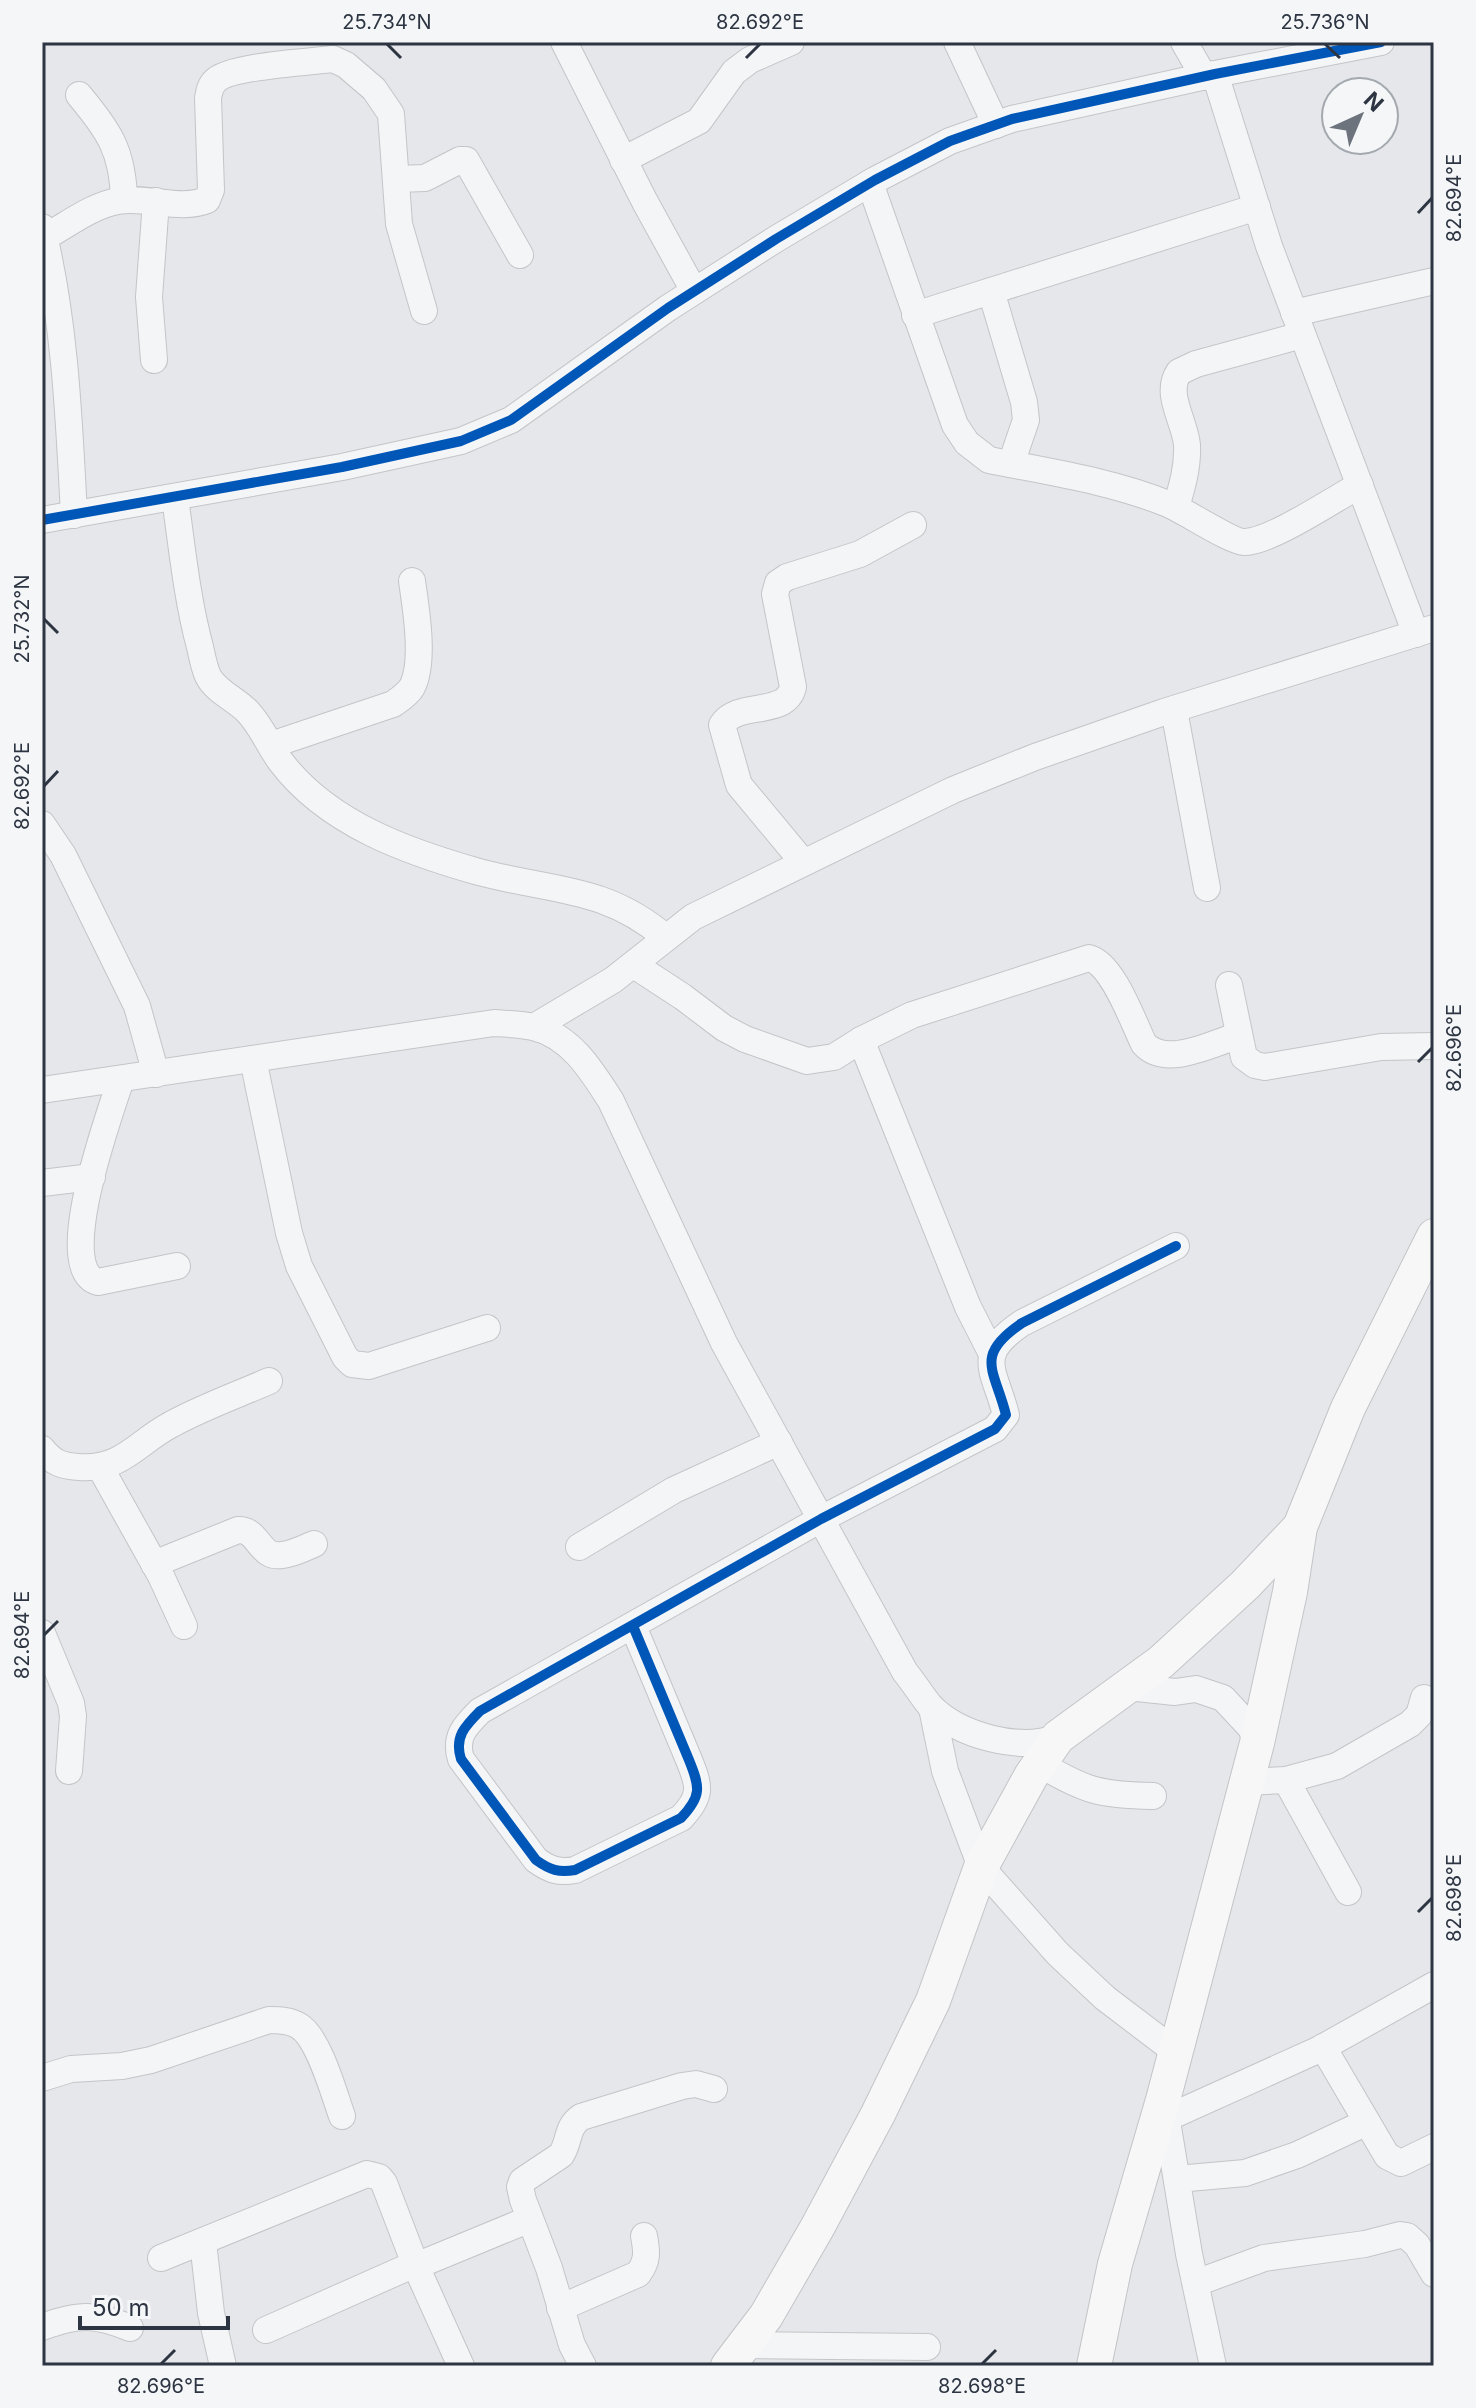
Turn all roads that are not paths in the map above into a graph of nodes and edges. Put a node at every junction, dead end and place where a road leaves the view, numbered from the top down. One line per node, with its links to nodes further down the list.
1 (564, 42): 10 (street)
2 (791, 42): 10 (street)
3 (957, 42): 9 (street)
4 (1184, 42): 7 (street)
5 (1381, 42): 7 (street)
6 (299, 52): 11 (street); 14 (street)
7 (1209, 76): 9 (street); 15 (street)
8 (79, 95): 13 (street)
9 (996, 125): 12 (street)
10 (623, 160): 20 (street)
11 (397, 179): 17 (street); 22 (street)
12 (870, 183): 20 (street); 23 (street)
13 (124, 200): 14 (street); 16 (street)
14 (156, 201): 26 (street)
15 (1257, 207): 21 (street); 24 (street)
16 (43, 232): 18 (street)
17 (520, 255)
18 (47, 277): 25 (street)
19 (1434, 281): 24 (street)
20 (694, 291): 29 (street)
21 (991, 291): 23 (street); 27 (street)
22 (424, 311)
23 (915, 315): 27 (street)
24 (1298, 324): 28 (street); 30 (street)
25 (52, 351): 31 (street)
26 (154, 360)
27 (1011, 464): 30 (street)
28 (1360, 485): 30 (street); 35 (street)
29 (175, 498): 31 (street); 37 (street)
30 (1176, 507)
31 (74, 515): 32 (street)
32 (42, 520)
33 (913, 525): 39 (street)
34 (412, 581): 37 (street)
35 (1425, 631): 36 (street)
36 (1174, 710): 39 (street); 40 (street)
37 (271, 745): 41 (street)
38 (42, 824): 49 (street)
39 (803, 862): 41 (street)
40 (1207, 888)
41 (665, 937): 42 (street)
42 (634, 965): 44 (street); 46 (street)
43 (1229, 985): 45 (street)
44 (534, 1027): 48 (street); 60 (street)
45 (1237, 1036): 46 (street); 47 (street)
46 (861, 1040): 58 (street)
47 (1434, 1046)
48 (253, 1059): 49 (street); 57 (street)
49 (156, 1074): 50 (street)
50 (121, 1079): 51 (street); 52 (street)
51 (42, 1090)
52 (92, 1177): 53 (street); 56 (street)
53 (42, 1183)
54 (1434, 1236): 64 (main road)
55 (1176, 1246): 58 (street)
56 (177, 1266)
57 (487, 1328)
58 (992, 1354): 63 (street)
59 (269, 1381): 62 (street)
60 (779, 1442): 63 (street); 66 (street)
61 (42, 1449): 62 (street)
62 (100, 1467): 67 (street)
63 (821, 1519): 69 (street); 73 (street)
64 (1300, 1527): 71 (main road); 74 (main road)
65 (314, 1544): 67 (street)
66 (579, 1547)
67 (154, 1564): 68 (street)
68 (184, 1626)
69 (633, 1626): 69 (street)
70 (42, 1633): 76 (street)
71 (1127, 1687): 74 (street); 75 (main road)
72 (1424, 1698): 77 (street)
73 (932, 1708): 75 (street); 80 (street)
74 (1257, 1743): 78 (main road)
75 (1049, 1750): 79 (street); 80 (main road)
76 (69, 1771)
77 (1286, 1780): 78 (street); 81 (street)
78 (1247, 1782): 84 (main road)
79 (1153, 1796)
80 (981, 1867): 84 (street); 104 (main road)
81 (1348, 1892)
82 (1434, 1985): 83 (street)
83 (1323, 2047): 87 (street); 89 (street)
84 (1176, 2052): 87 (main road)
85 (42, 2078): 88 (street)
86 (714, 2089): 92 (street)
87 (1165, 2109): 91 (street); 108 (main road)
88 (342, 2116)
89 (1367, 2122): 90 (street); 91 (street)
90 (1429, 2158)
91 (1177, 2179): 98 (street)
92 (530, 2219): 96 (street); 99 (street)
93 (644, 2236): 99 (street)
94 (203, 2242): 95 (street); 96 (street); 105 (street)
95 (161, 2258)
96 (416, 2265): 102 (street); 106 (street)
97 (1434, 2274): 98 (street)
98 (1196, 2283): 109 (street)
99 (560, 2308): 107 (street)
100 (42, 2327): 101 (street)
101 (130, 2328)
102 (266, 2330)
103 (927, 2347): 104 (street)
104 (737, 2355)
105 (223, 2366)
106 (461, 2366)
107 (583, 2366)
108 (1094, 2366)
109 (1213, 2366)

